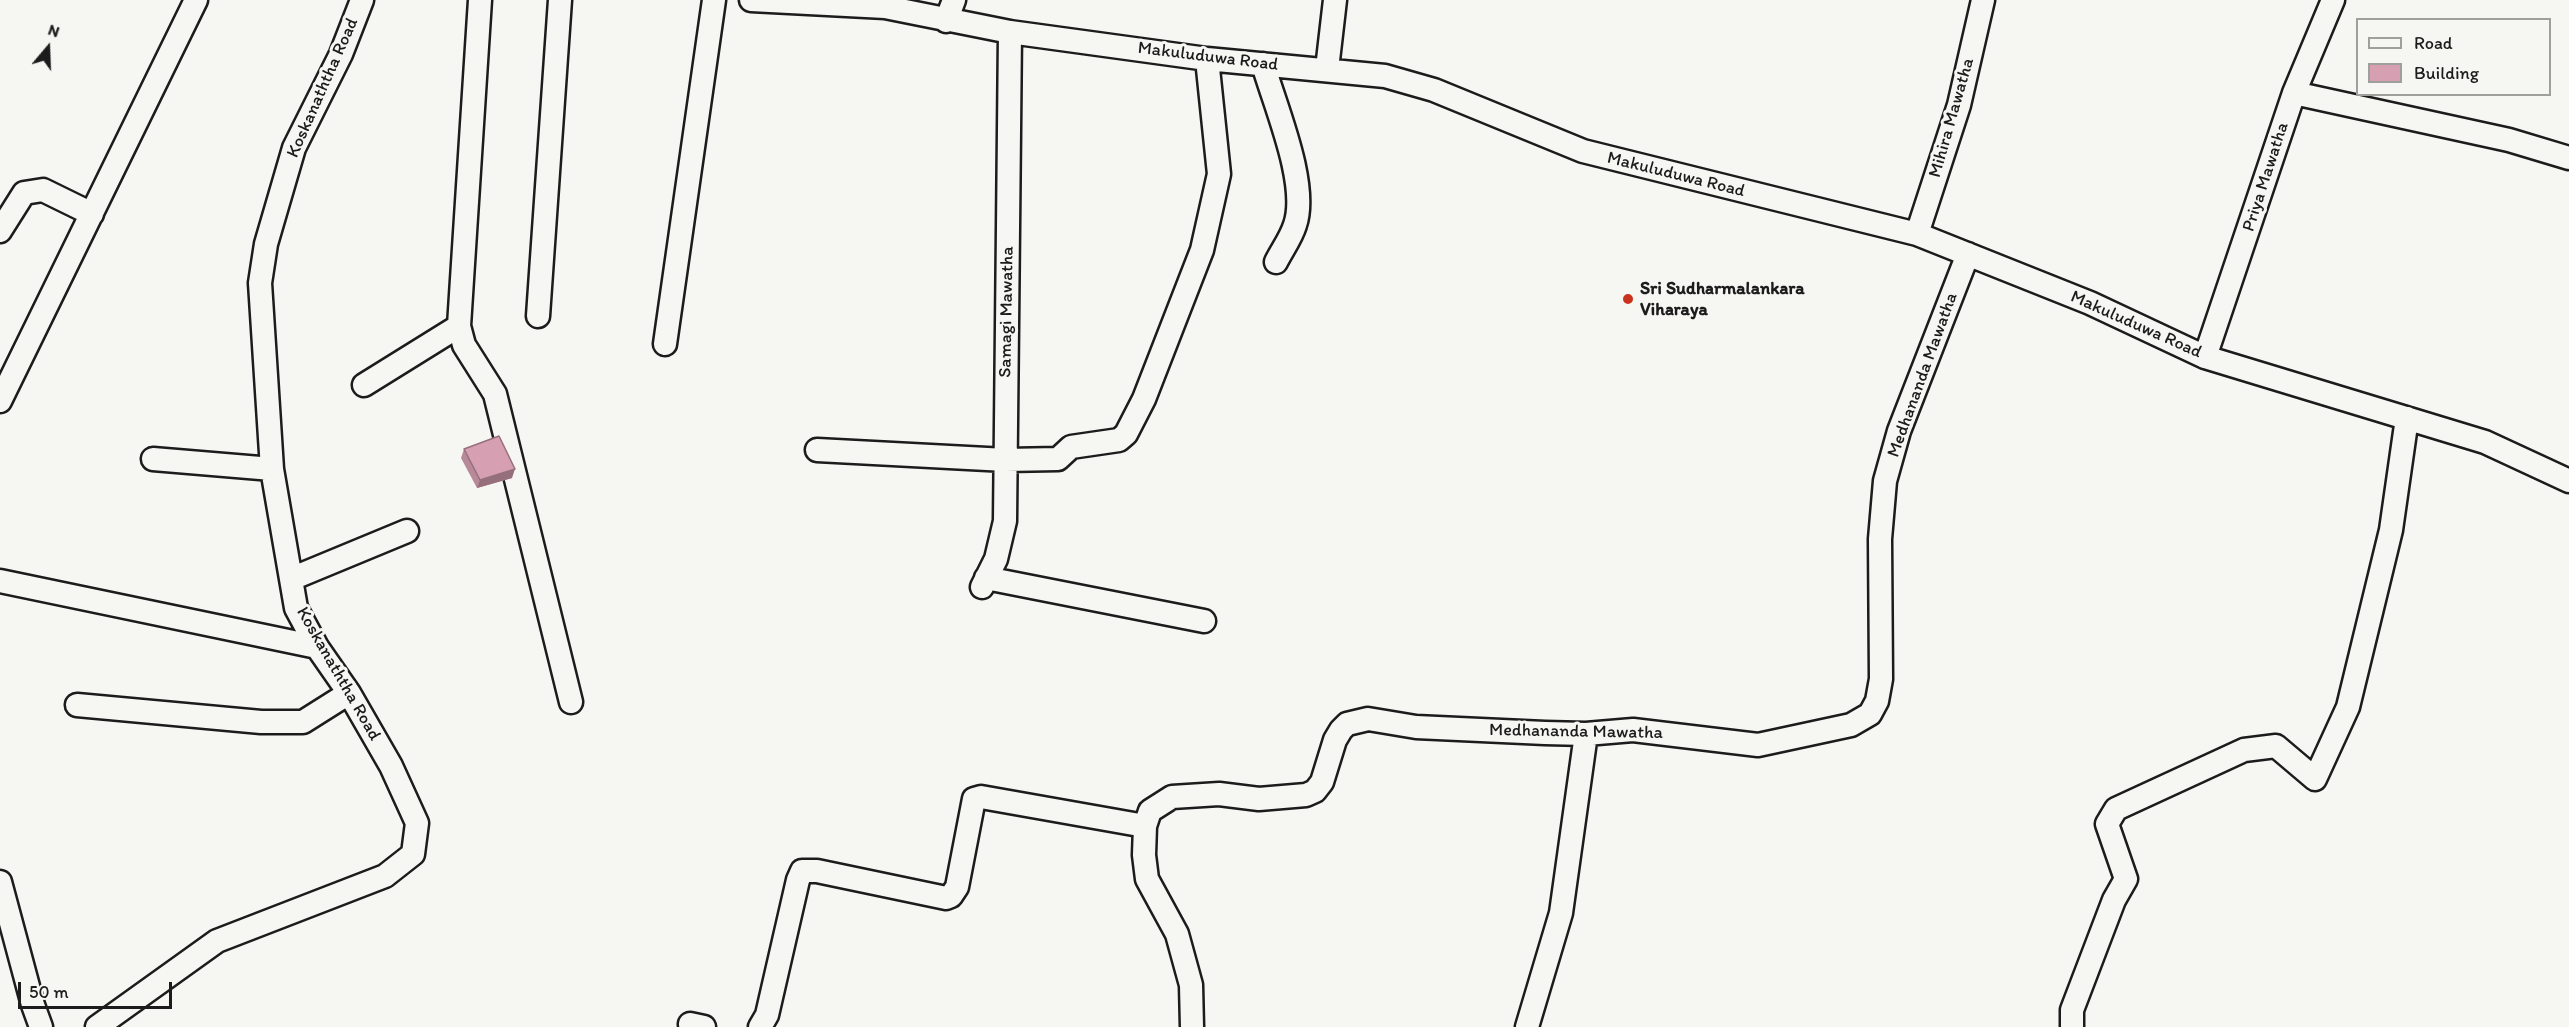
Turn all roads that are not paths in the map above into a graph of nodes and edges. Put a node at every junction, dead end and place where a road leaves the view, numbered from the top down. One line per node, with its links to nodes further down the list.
1 (196, 0): 17 (street)
2 (362, 0): 32 (street, Koskanaththa Road)
3 (480, 0): 23 (street)
4 (560, 0): 22 (street)
5 (714, 0): 24 (street)
6 (752, 0): 10 (street, Makuluduwa Road)
7 (1335, 0): 14 (street)
8 (1983, 0): 19 (street, Mihira Mawatha)
9 (2333, 0): 15 (street, Priya Mawatha)
10 (950, 10): 11 (street, Makuluduwa Road)
11 (1010, 32): 12 (street, Makuluduwa Road); 31 (street, Samagi Mawatha)
12 (1207, 59): 13 (street, Makuluduwa Road); 31 (street)
13 (1263, 64): 14 (street, Makuluduwa Road); 21 (street)
14 (1327, 69): 19 (street, Makuluduwa Road)
15 (2294, 93): 16 (street); 25 (street, Priya Mawatha)
16 (2569, 158)
17 (92, 214): 18 (street); 27 (street)
18 (0, 231)
19 (1917, 234): 20 (street, Makuluduwa Road)
20 (1968, 254): 25 (street, Makuluduwa Road); 42 (street, Medhananda Mawatha)
21 (1276, 262)
22 (538, 316)
23 (459, 326): 26 (street); 40 (street)
24 (665, 344)
25 (2205, 357): 28 (street, Makuluduwa Road)
26 (364, 384)
27 (0, 401)
28 (2407, 418): 33 (street, Makuluduwa Road); 50 (street)
29 (817, 450): 31 (street)
30 (153, 459): 32 (street)
31 (1006, 460): 37 (street, Samagi Mawatha)
32 (272, 469): 35 (street, Koskanaththa Road)
33 (2569, 481)
34 (407, 531): 35 (street)
35 (291, 579): 38 (street, Koskanaththa Road)
36 (0, 581): 38 (street)
37 (1204, 621)
38 (317, 647): 39 (street, Koskanaththa Road)
39 (349, 693): 41 (street); 46 (street, Koskanaththa Road)
40 (571, 702)
41 (77, 705)
42 (1586, 734): 43 (street, Medhananda Mawatha); 49 (street)
43 (1145, 826): 47 (street); 48 (street)
44 (0, 882): 45 (street)
45 (41, 1027)
46 (96, 1027)
47 (760, 1027)
48 (1192, 1027)
49 (1527, 1027)
50 (2072, 1027)

